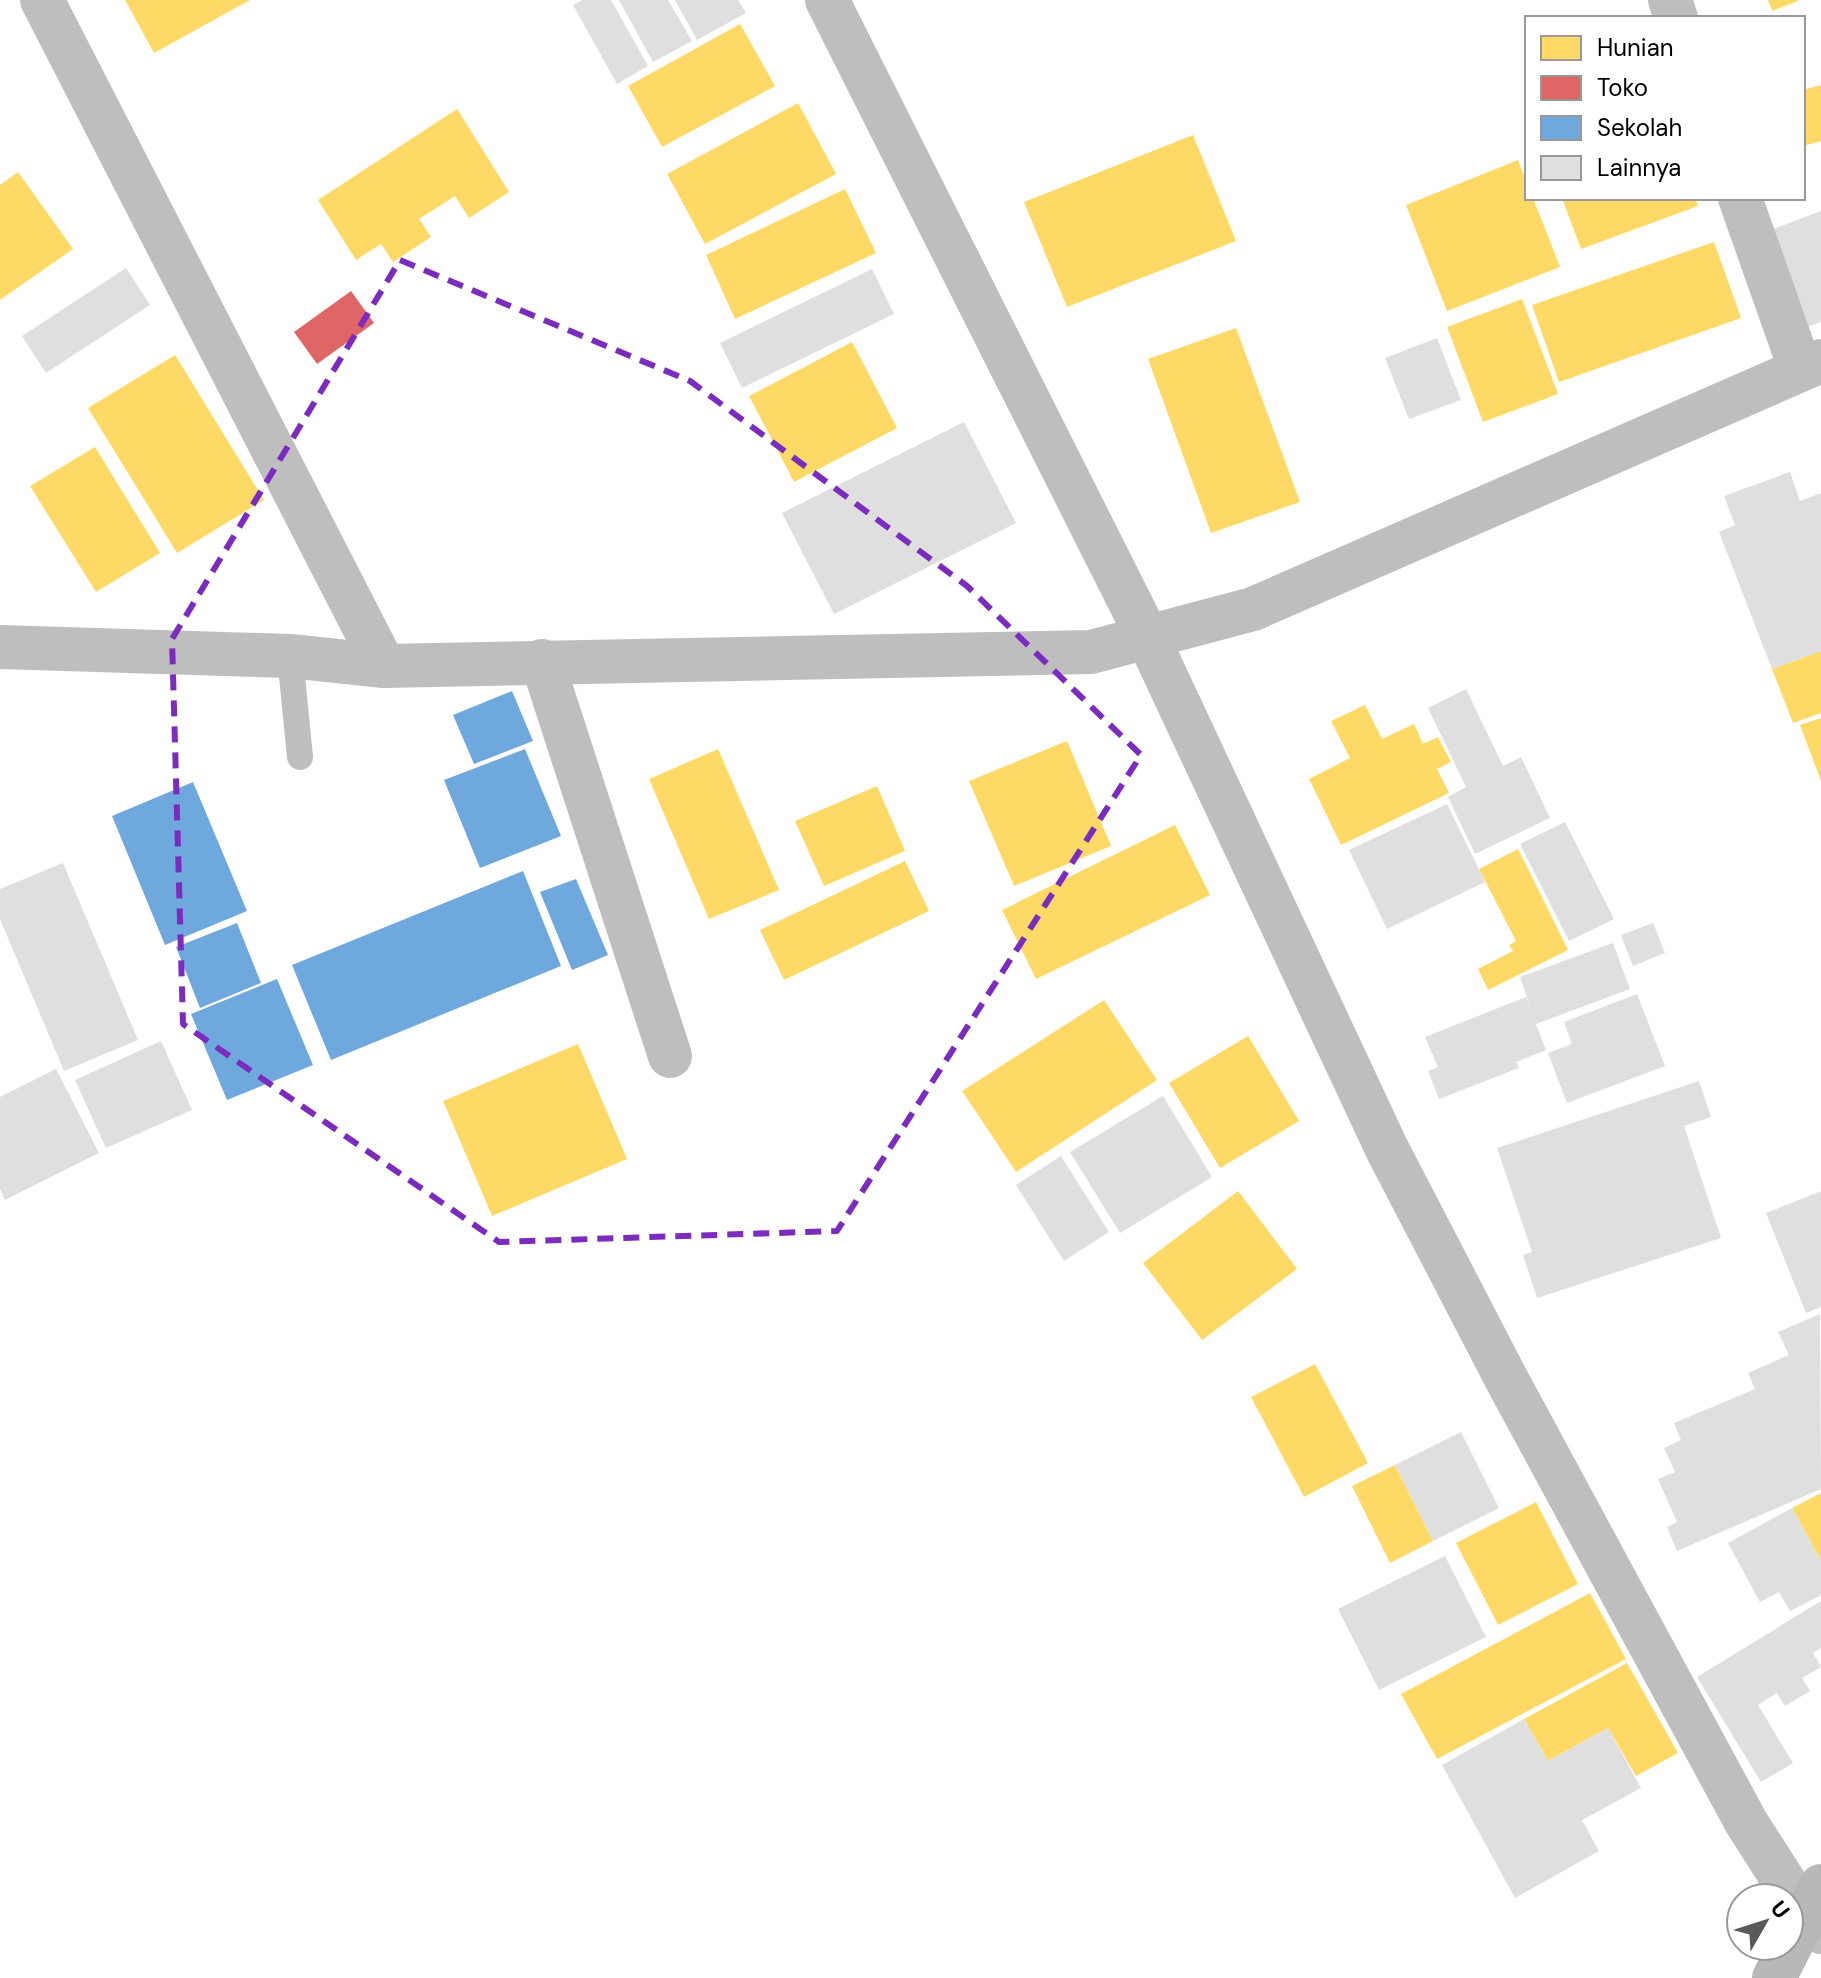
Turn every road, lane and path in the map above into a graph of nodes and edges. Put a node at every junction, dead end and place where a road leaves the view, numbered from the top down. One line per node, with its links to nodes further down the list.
1 (42, 0): 9 (street)
2 (827, 0): 5 (street)
3 (1741, 200): 4 (street)
4 (1810, 365): 5 (street)
5 (1148, 638): 8 (street); 12 (street)
6 (0, 647): 7 (street)
7 (290, 656): 9 (street); 10 (lane)
8 (542, 661): 9 (street); 11 (street)
9 (384, 666)
10 (300, 757)
11 (670, 1056)
12 (1816, 1911): 13 (main road)
13 (1774, 1978)

